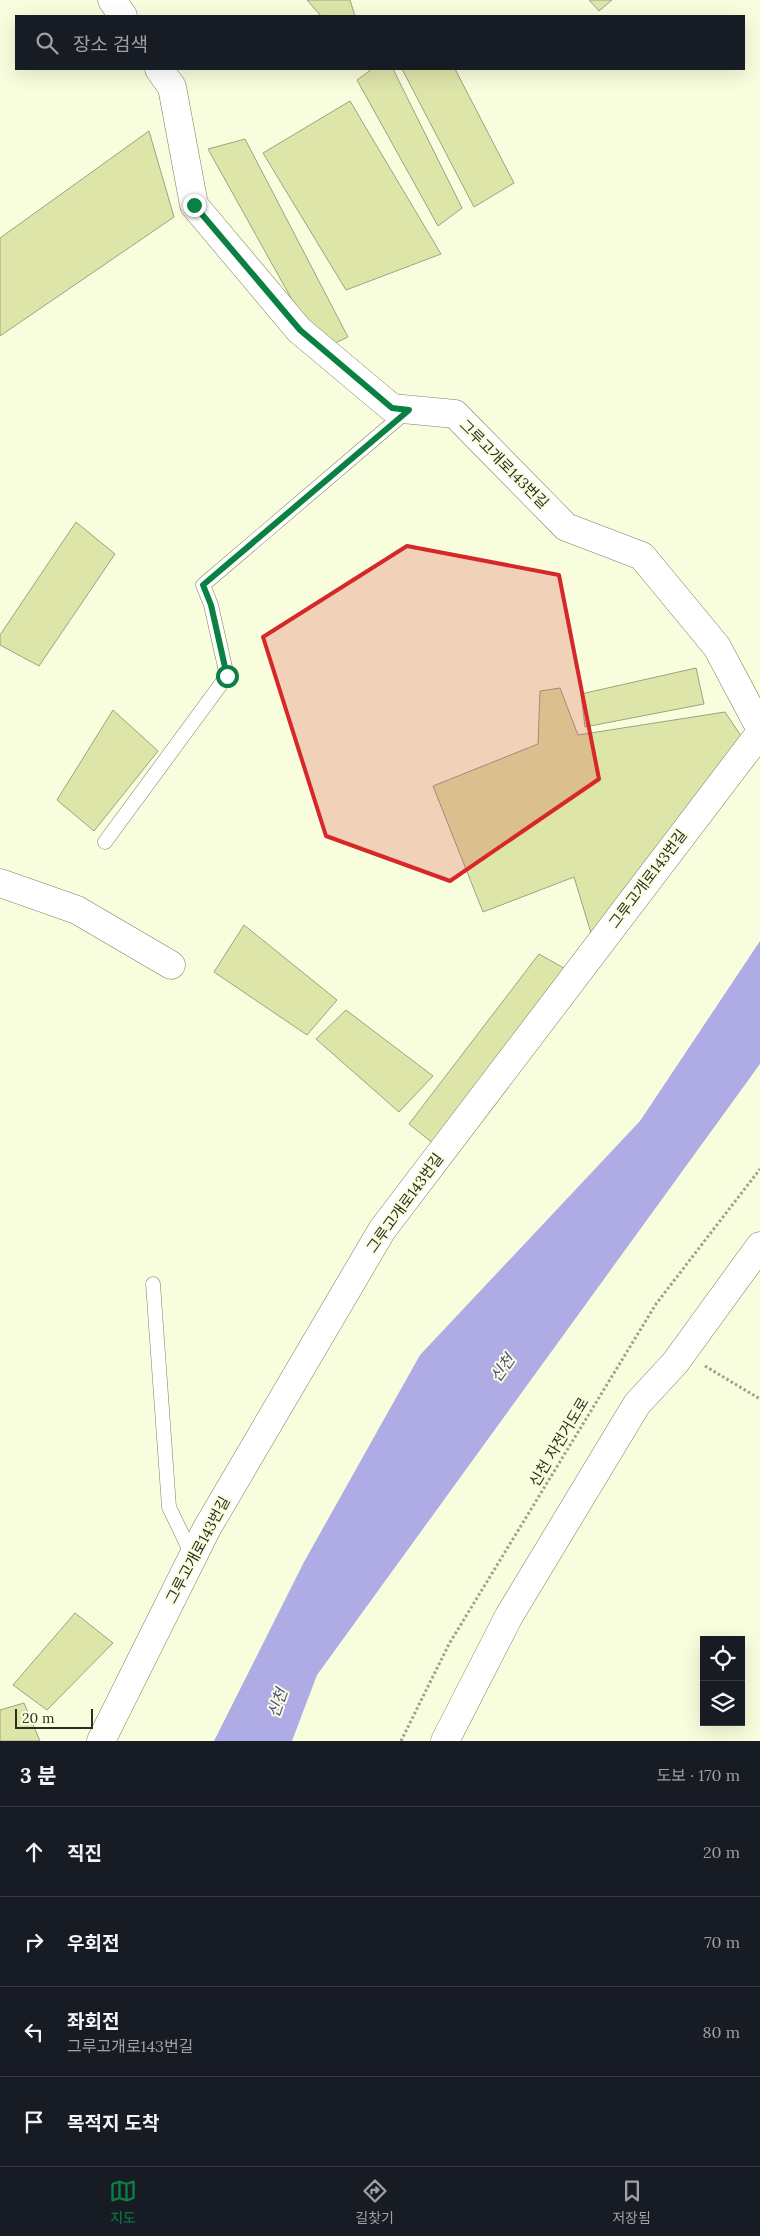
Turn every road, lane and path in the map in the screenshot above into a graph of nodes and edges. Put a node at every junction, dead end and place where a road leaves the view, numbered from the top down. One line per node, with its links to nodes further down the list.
1 (112, 0): 2 (street)
2 (122, 15)
3 (160, 70): 4 (street, 그루고개로143번길)
4 (409, 410): 5 (street, 그루고개로143번길); 7 (lane)
5 (760, 728)
6 (760, 733): 15 (street, 그루고개로143번길)
7 (105, 842)
8 (0, 882): 9 (street)
9 (171, 965)
10 (760, 1169): 17 (path, 신천 자전거도로)
11 (760, 1246): 13 (street)
12 (153, 1284): 15 (lane)
13 (682, 1354): 14 (path); 18 (street)
14 (760, 1399)
15 (193, 1557): 16 (street, 그루고개로143번길)
16 (101, 1741)
17 (401, 1741)
18 (445, 1741)

